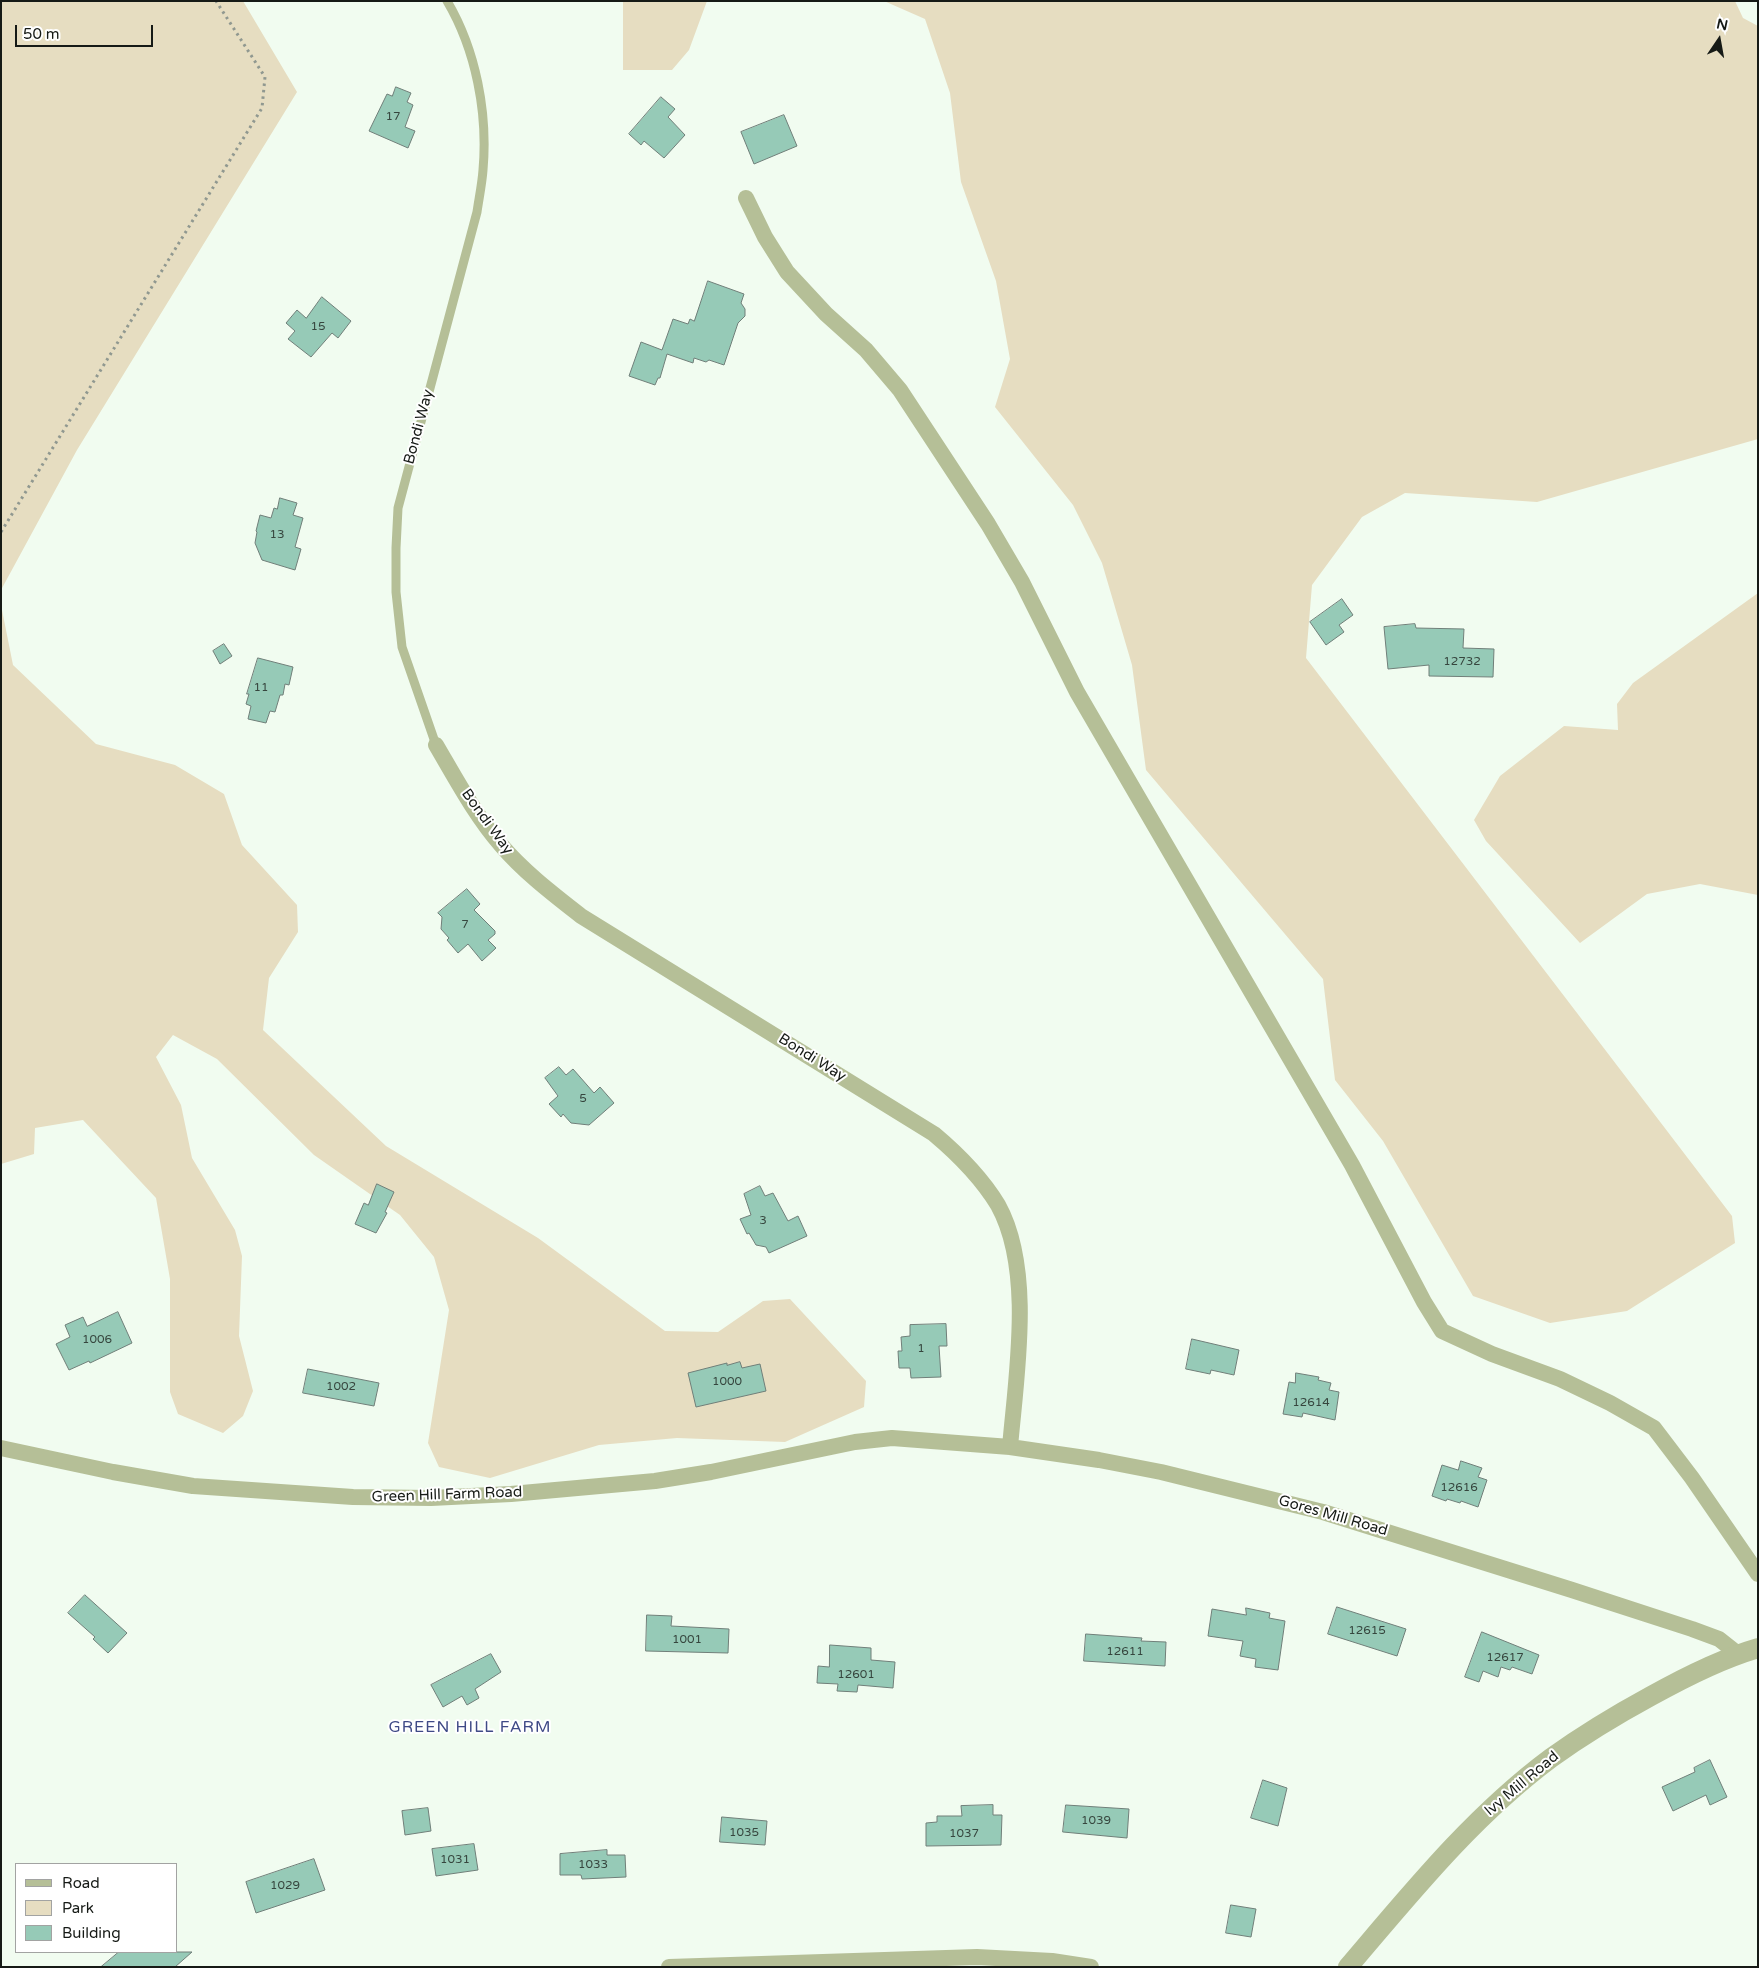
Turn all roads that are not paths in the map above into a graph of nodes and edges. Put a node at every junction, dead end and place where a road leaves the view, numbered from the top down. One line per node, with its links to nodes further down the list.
1 (447, 1): 3 (lane, Bondi Way)
2 (746, 198): 7 (street)
3 (436, 746): 5 (street, Bondi Way)
4 (892, 1438): 5 (street, Gores Mill Road); 6 (street, Green Hill Farm Road)
5 (1010, 1447): 9 (street, Gores Mill Road)
6 (1, 1448)
7 (1758, 1574)
8 (1758, 1648): 9 (street)
9 (1738, 1654): 12 (street, Ivy Mill Road)
10 (669, 1967): 11 (street)
11 (1091, 1967)
12 (1348, 1967)

